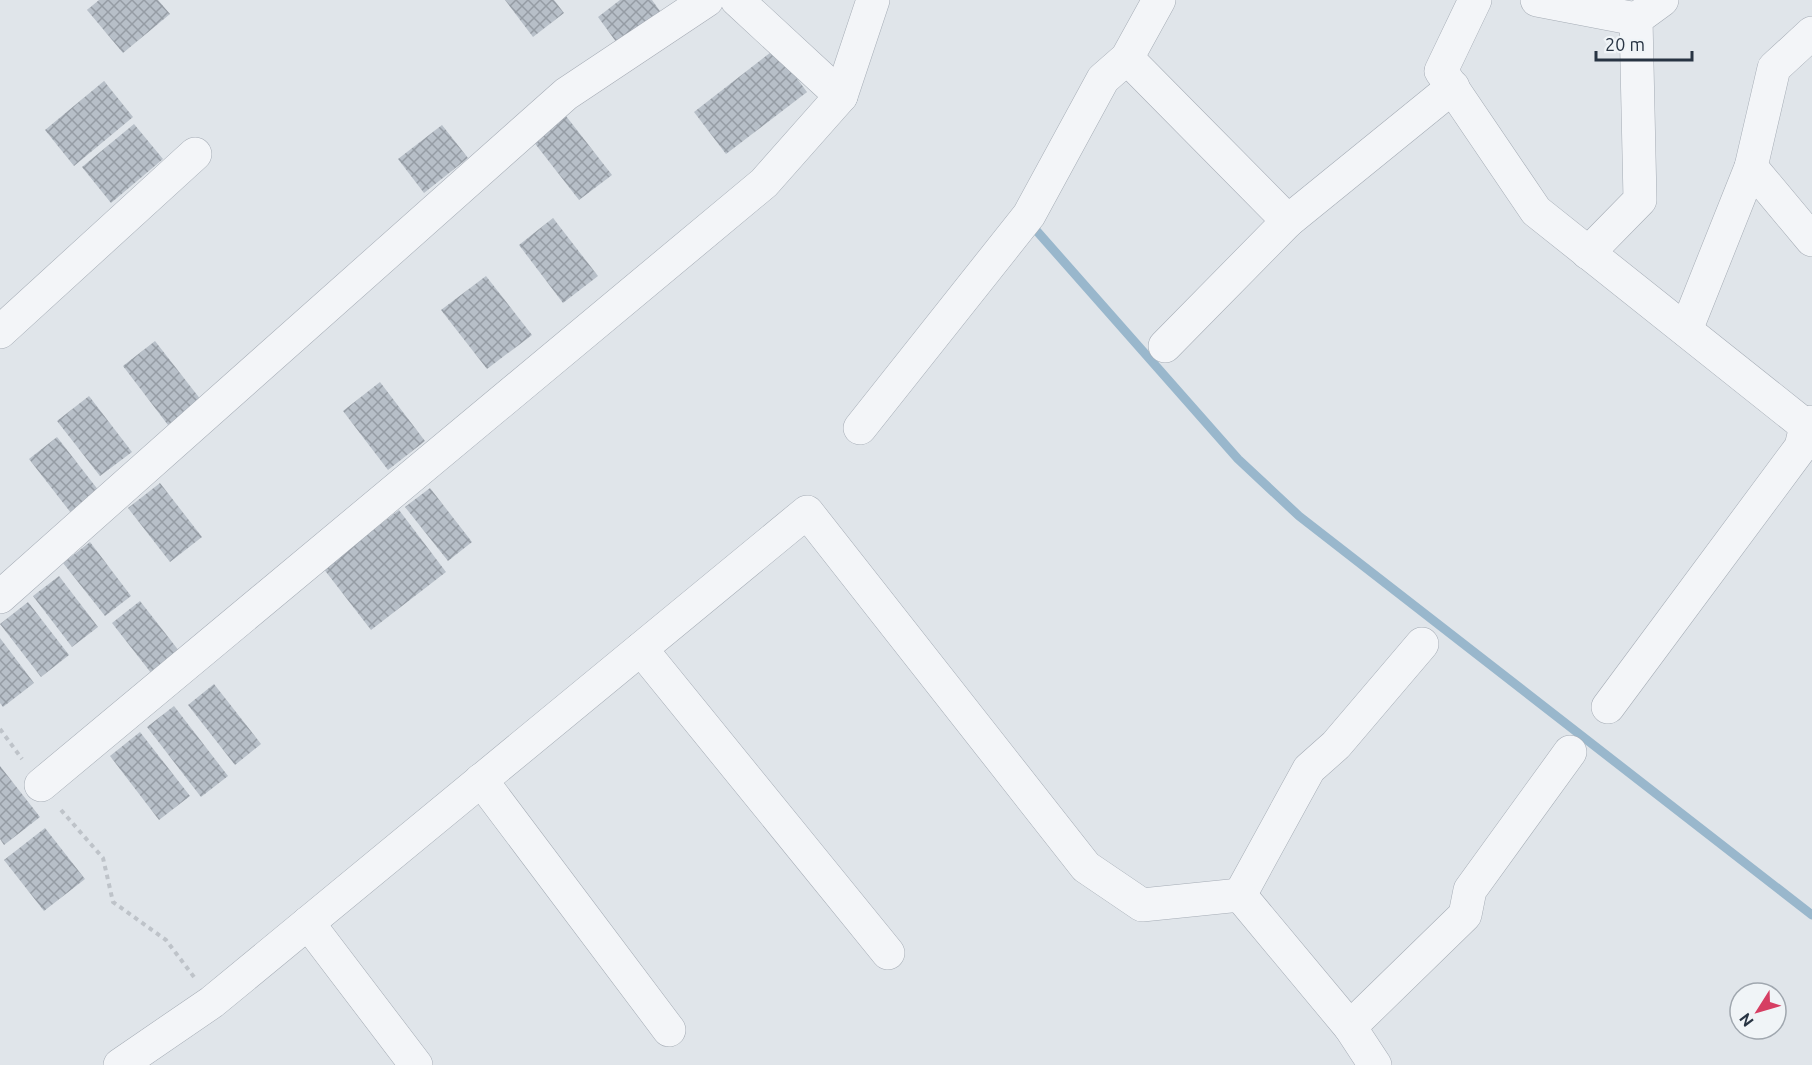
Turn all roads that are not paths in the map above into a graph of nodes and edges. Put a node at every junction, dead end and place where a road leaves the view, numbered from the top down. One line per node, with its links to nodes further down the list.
1 (707, 0): 23 (street)
2 (737, 0): 12 (street)
3 (873, 0): 12 (street)
4 (1159, 0): 10 (street)
5 (1475, 0): 11 (street)
6 (1536, 0): 8 (street)
7 (1662, 0): 8 (street)
8 (1636, 19): 17 (street)
9 (1812, 33): 14 (street)
10 (1126, 58): 15 (street); 22 (street)
11 (1453, 87): 15 (street); 17 (street)
12 (841, 96): 29 (street)
13 (195, 154): 19 (street)
14 (1751, 167): 16 (street); 18 (street)
15 (1288, 221): 20 (street)
16 (1812, 240)
17 (1588, 253): 18 (street)
18 (1686, 330): 21 (street)
19 (0, 332)
20 (1165, 346)
21 (1809, 424): 26 (street)
22 (860, 428)
23 (0, 597)
24 (1422, 644): 30 (street)
25 (641, 649): 28 (street); 30 (street); 32 (street)
26 (1608, 707)
27 (1570, 752): 33 (street)
28 (481, 780): 31 (street); 34 (street)
29 (41, 785)
30 (1240, 896): 33 (street)
31 (308, 923): 35 (street); 36 (street)
32 (888, 953)
33 (1350, 1027): 37 (street)
34 (669, 1030)
35 (120, 1065)
36 (416, 1065)
37 (1375, 1065)

